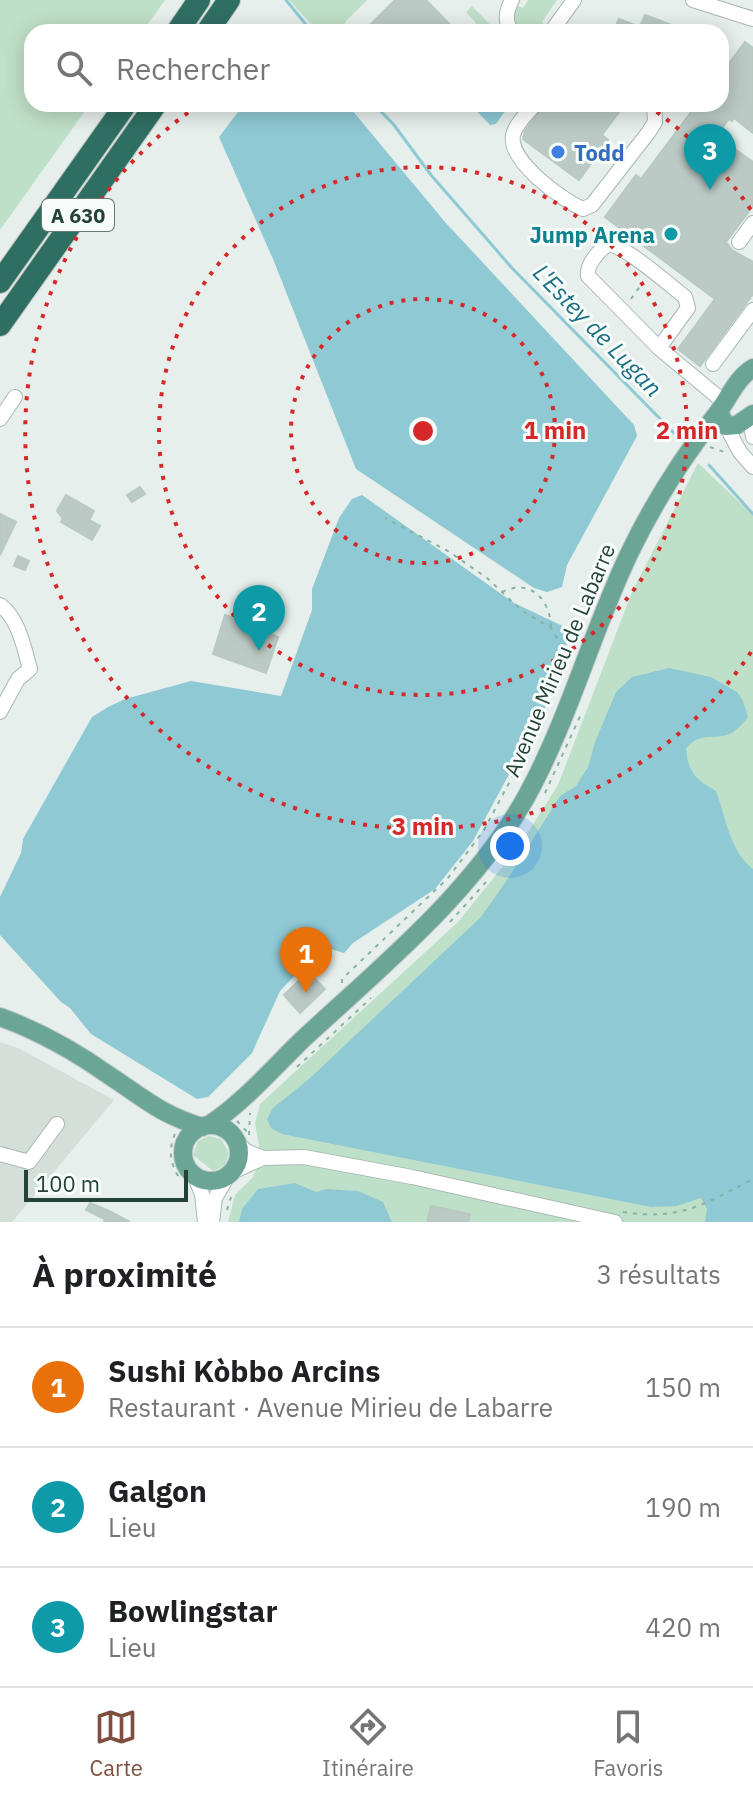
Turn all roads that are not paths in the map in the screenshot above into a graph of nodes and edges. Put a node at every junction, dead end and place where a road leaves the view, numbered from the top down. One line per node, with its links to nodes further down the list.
1 (199, 0): 7 (highway)
2 (229, 0): 8 (highway)
3 (512, 0): 9 (street)
4 (574, 0): 10 (street)
5 (693, 0): 6 (street)
6 (753, 19)
7 (182, 24)
8 (212, 24)
9 (508, 24)
10 (557, 24)
11 (120, 112): 17 (highway, A 630)
12 (150, 112): 19 (highway, A 630)
13 (529, 112): 14 (street)
14 (654, 112)
15 (753, 223): 16 (street)
16 (739, 242)
17 (0, 282)
18 (753, 310): 20 (street)
19 (0, 325)
20 (747, 329): 22 (street)
21 (659, 348): 21 (street); 25 (street)
22 (713, 364)
23 (753, 367): 25 (main road, Avenue Mirieu de Labarre)
24 (15, 397): 26 (street)
25 (723, 414): 27 (main road); 28 (street); 33 (main road, Avenue Mirieu de Labarre)
26 (0, 419)
27 (752, 423)
28 (753, 467)
29 (0, 605): 30 (street)
30 (5, 689): 31 (street)
31 (0, 712)
32 (0, 1017): 34 (main road)
33 (249, 1100): 36 (main road, Avenue Mirieu de Labarre); 37 (main road)
34 (157, 1110): 36 (main road); 38 (main road)
35 (57, 1124): 39 (street)
36 (205, 1126): 37 (main road); 38 (main road)
37 (243, 1138): 40 (street); 41 (main road)
38 (184, 1149): 42 (main road)
39 (0, 1154)
40 (263, 1158): 41 (street); 43 (street)
41 (230, 1174): 42 (main road); 45 (street)
42 (194, 1175): 44 (street)
43 (619, 1217)
44 (205, 1222)
45 (212, 1222)

